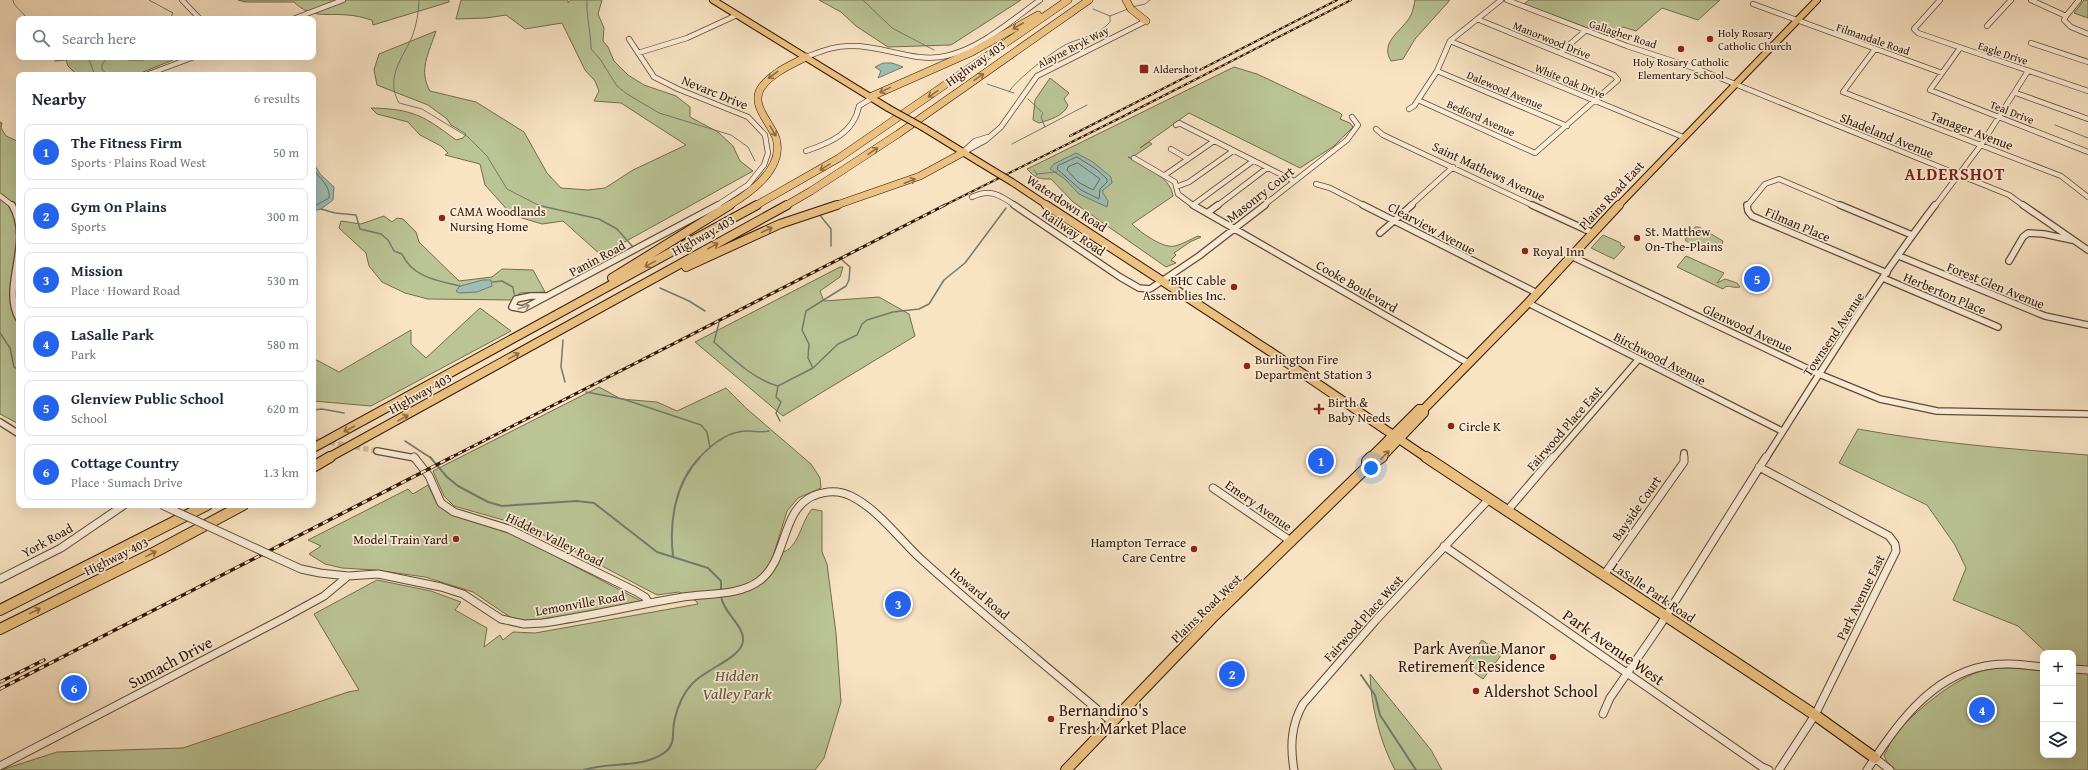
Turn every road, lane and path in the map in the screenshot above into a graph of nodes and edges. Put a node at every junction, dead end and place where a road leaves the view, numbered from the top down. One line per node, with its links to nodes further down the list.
1 (182, 0): 18 (street)
2 (343, 0): 19 (street)
3 (713, 0): 17 (main road, Waterdown Road)
4 (1040, 0): 34 (street)
5 (1064, 0): 44 (highway, one-way to 44)
6 (1068, 0): 101 (highway, Highway 403, one-way to 101)
7 (1089, 0): 98 (highway, Highway 403, one-way to 7)
8 (1126, 0): 22 (highway)
9 (1501, 0): 21 (street)
10 (1507, 0): 25 (street, Gallagher Road)
11 (1816, 0): 23 (main road, Plains Road East)
12 (1940, 0): 30 (street, Eagle Drive)
13 (2011, 0): 24 (street)
14 (2031, 0): 20 (street)
15 (2080, 0): 20 (street)
16 (1753, 4): 23 (street, Filmandale Road)
17 (737, 15): 33 (street); 34 (main road, Waterdown Road)
18 (197, 16)
19 (301, 16)
20 (2066, 16): 26 (street)
21 (1477, 19): 28 (street); 32 (street, Manorwood Drive)
22 (1146, 21): 60 (street, Alayne Bryk Way)
23 (1798, 21): 31 (street, Filmandale Road); 41 (main road, Plains Road East)
24 (1987, 26)
25 (1585, 31): 32 (street); 41 (street, Gallagher Road)
26 (2088, 34)
27 (628, 39): 33 (street, Nevarc Drive)
28 (1450, 41): 37 (street); 46 (street, White Oak Drive)
29 (2031, 43): 36 (street)
30 (1960, 48): 38 (street, Eagle Drive); 40 (street)
31 (1875, 49): 40 (street, Filmandale Road); 56 (street, Tanager Avenue)
32 (1561, 52): 46 (street, Manorwood Drive)
33 (638, 53): 84 (street, Nevarc Drive)
34 (806, 57): 44 (main road, Waterdown Road); 101 (highway, one-way to 101)
35 (186, 60): 39 (street)
36 (2088, 62)
37 (1437, 71): 45 (street); 52 (street, Dalewood Avenue)
38 (2028, 71): 42 (street, Eagle Drive); 43 (street, Townsend Avenue)
39 (154, 72)
40 (1942, 72): 49 (street, Teal Drive)
41 (1735, 85): 54 (main road, Plains Road East); 67 (street, Shadeland Avenue)
42 (2088, 91)
43 (2016, 93): 49 (street, Townsend Avenue); 50 (street)
44 (871, 98): 58 (street); 60 (main road, Waterdown Road, bridge)
45 (1418, 100): 47 (street); 52 (street, Bedford Avenue)
46 (1595, 101): 52 (street); 54 (street, White Oak Drive)
47 (1409, 108)
48 (1352, 117): 69 (street, Masonry Court)
49 (1998, 118): 56 (street, Townsend Avenue); 61 (street, Teal Drive)
50 (2088, 119)
51 (1176, 125): 55 (street)
52 (1567, 126)
53 (1376, 129): 65 (street, Saint Mathews Avenue)
54 (1683, 137): 82 (main road, Plains Road East)
55 (1214, 141): 59 (street); 63 (street)
56 (1981, 145): 67 (street, Townsend Avenue); 74 (street, Tanager Avenue)
57 (1171, 149): 63 (street)
58 (806, 151)
59 (1234, 151): 64 (street); 71 (street)
60 (964, 152): 92 (main road, Waterdown Road, bridge); 98 (highway, one-way to 60)
61 (2088, 152)
62 (1134, 158): 68 (street, Cooke Boulevard)
63 (1188, 159): 68 (street)
64 (1253, 161): 66 (street); 75 (street)
65 (1452, 167): 78 (street); 82 (street, Saint Mathews Avenue)
66 (1267, 168): 69 (street); 77 (street)
67 (1958, 174): 83 (street, Townsend Avenue); 85 (street, Shadeland Avenue)
68 (1165, 175): 71 (street, Cooke Boulevard)
69 (1294, 182): 80 (street, Masonry Court)
70 (1316, 184): 78 (street, Clearview Avenue)
71 (1176, 187): 75 (street, Cooke Boulevard)
72 (0, 196): 76 (street)
73 (972, 197): 92 (street, Railway Road)
74 (2088, 197)
75 (1193, 205): 77 (street, Cooke Boulevard)
76 (16, 210)
77 (1207, 213): 80 (street, Cooke Boulevard)
78 (1393, 220): 81 (street); 93 (street, Clearview Avenue)
79 (16, 226): 87 (street)
80 (1235, 228): 92 (street, Masonry Court); 103 (street, Cooke Boulevard)
81 (1380, 233)
82 (1593, 233): 88 (main road, Plains Road East)
83 (1912, 235): 89 (street, Townsend Avenue); 91 (street, Filman Place)
84 (657, 238): 94 (street, Panin Road)
85 (2075, 241): 86 (street, Shadeland Avenue); 90 (street)
86 (2088, 250)
87 (11, 255)
88 (1571, 256): 93 (main road, Plains Road East); 104 (street, Glenwood Avenue)
89 (1899, 256): 91 (street, Townsend Avenue); 99 (street, Forest Glen Avenue)
90 (2009, 261)
91 (1885, 276): 100 (street, Herberton Place); 104 (street, Townsend Avenue)
92 (1163, 282): 109 (main road, Waterdown Road)
93 (1537, 293): 95 (main road, Plains Road East)
94 (547, 296): 94 (street, Panin Road, one-way to 94)
95 (1528, 303): 102 (street, Birchwood Avenue); 103 (main road, Plains Road East)
96 (9, 308): 97 (street)
97 (16, 316)
98 (581, 320): 113 (highway, Highway 403, one-way to 98)
99 (2088, 325)
100 (1998, 327)
101 (489, 353): 110 (highway, Highway 403, one-way to 110)
102 (1638, 360): 107 (street, Birchwood Avenue); 122 (street, Fairwood Place East)
103 (1468, 363): 109 (main road, Plains Road East)
104 (1818, 374): 105 (street, Glenwood Avenue); 107 (street, Townsend Avenue)
105 (2088, 414)
106 (0, 422): 108 (street)
107 (1782, 431): 114 (street, Townsend Avenue)
108 (16, 432)
109 (1397, 436): 117 (main road, LaSalle Park Road); 123 (main road, Plains Road West)
110 (316, 446)
111 (377, 451): 128 (street, Hidden Valley Road)
112 (1684, 453): 125 (street, Bayside Court)
113 (316, 465)
114 (1759, 466): 130 (street, Townsend Avenue); 137 (street, Park Avenue East)
115 (1213, 488): 123 (street, Emery Avenue)
116 (830, 492): 128 (street, Lemonville Road); 138 (street, Howard Road)
117 (1489, 499): 122 (main road, LaSalle Park Road); 124 (street, Fairwood Place West)
118 (120, 508): 127 (street, York Road)
119 (168, 508): 126 (street, Lemonville Road, bridge)
120 (201, 508): 129 (highway, Highway 403)
121 (237, 508): 131 (highway, Highway 403, one-way to 121)
122 (1507, 511): 125 (main road, LaSalle Park Road)
123 (1292, 542): 138 (main road, Plains Road West)
124 (1444, 546): 135 (street, Park Avenue West); 142 (street, Fairwood Place West)
125 (1604, 575): 130 (main road, LaSalle Park Road)
126 (348, 576): 128 (street, Lemonville Road); 140 (street, Sumach Drive)
127 (0, 579)
128 (649, 603)
129 (0, 610)
130 (1665, 616): 135 (street, Townsend Avenue); 137 (main road, LaSalle Park Road)
131 (0, 628)
132 (2040, 667): 139 (street)
133 (2076, 669): 134 (street)
134 (2088, 670)
135 (1628, 673): 136 (street, Townsend Avenue); 143 (street, Park Avenue West)
136 (1604, 714)
137 (1815, 715): 139 (main road, LaSalle Park Road); 144 (street)
138 (1112, 722): 141 (main road, Plains Road West)
139 (1875, 758): 145 (street); 146 (street, LaSalle Park Road)
140 (0, 766)
141 (1066, 770)
142 (1294, 770)
143 (1769, 770)
144 (1779, 770)
145 (1868, 770)
146 (1890, 770)

